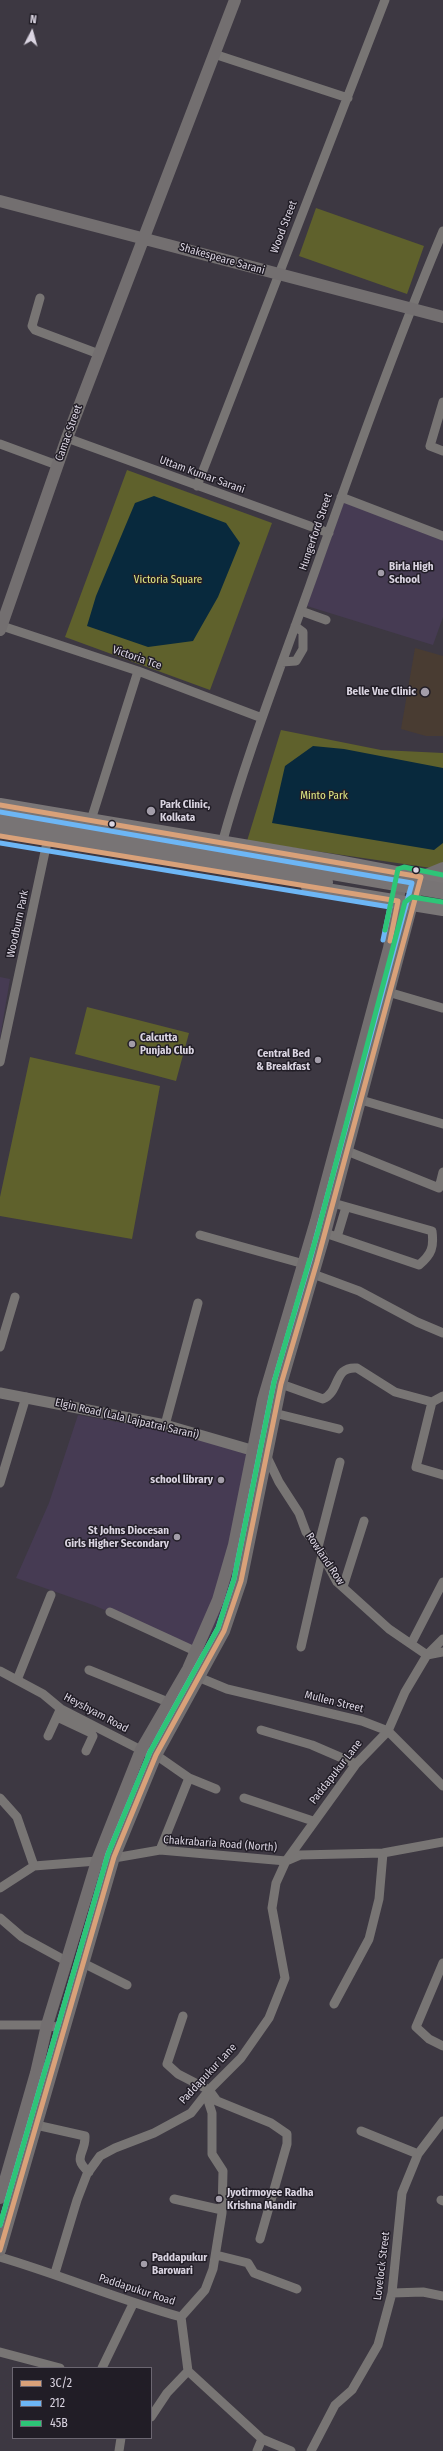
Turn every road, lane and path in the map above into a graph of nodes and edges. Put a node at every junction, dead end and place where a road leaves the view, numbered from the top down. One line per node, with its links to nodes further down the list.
1 (235, 0): 3 (main road, Camac Street)
2 (385, 0): 4 (street, Wood Street)
3 (214, 54): 4 (street); 7 (main road, Camac Street)
4 (348, 98): 8 (street, Wood Street)
5 (0, 202): 7 (main road, Shakespeare Sarani)
6 (443, 232): 10 (street, Hungerford Street)
7 (144, 237): 8 (main road, Shakespeare Sarani); 12 (main road, Camac Street)
8 (279, 274): 10 (main road, Shakespeare Sarani); 18 (street, Wood Street)
9 (40, 298): 12 (street)
10 (411, 308): 11 (main road, Shakespeare Sarani); 19 (street, Hungerford Street)
11 (443, 317)
12 (99, 354): 14 (main road, Camac Street)
13 (443, 402): 16 (street)
14 (67, 438): 17 (main road, Camac Street); 18 (street, Uttam Kumar Sarani)
15 (0, 444): 17 (street)
16 (443, 451)
17 (57, 465): 25 (main road, Camac Street)
18 (197, 486): 20 (street, Uttam Kumar Sarani)
19 (341, 497): 20 (street, Hungerford Street); 21 (street)
20 (329, 532): 22 (street, Hungerford Street)
21 (443, 536)
22 (300, 612): 23 (street); 24 (street, Hungerford Street)
23 (326, 620)
24 (295, 626): 26 (street, Hungerford Street); 26 (street)
25 (1, 628): 27 (street, Victoria Tce)
26 (282, 662): 28 (street, Hungerford Street)
27 (138, 671): 28 (street, Victoria Tce); 32 (street)
28 (262, 718): 36 (street, Hungerford Street)
29 (0, 805): 30 (main road)
30 (53, 814): 32 (main road); 35 (street, Woodburn Park)
31 (0, 815): 42 (highway)
32 (91, 820): 36 (main road)
33 (0, 828): 44 (highway)
34 (0, 836): 35 (main road)
35 (47, 843): 38 (main road); 49 (street, Woodburn Park)
36 (222, 844): 38 (street, Hungerford Street); 39 (main road)
37 (443, 868): 40 (main road)
38 (215, 871): 43 (main road)
39 (403, 874): 40 (main road); 43 (main road)
40 (421, 877): 41 (main road); 45 (main road)
41 (443, 882)
42 (443, 891)
43 (398, 901): 45 (main road); 59 (main road)
44 (443, 902)
45 (412, 904): 46 (main road); 47 (main road)
46 (443, 909)
47 (388, 992): 48 (street); 50 (main road)
48 (442, 1008)
49 (0, 1062)
50 (361, 1100): 51 (street); 52 (main road)
51 (443, 1124)
52 (347, 1151): 53 (street); 54 (main road)
53 (443, 1172)
54 (333, 1204): 55 (street); 56 (main road)
55 (346, 1207): 58 (street); 58 (street)
56 (325, 1233): 58 (street); 60 (main road)
57 (200, 1235): 59 (street)
58 (337, 1237)
59 (304, 1264): 73 (main road)
60 (313, 1274): 63 (street); 65 (main road)
61 (15, 1297): 64 (street)
62 (198, 1303): 71 (street)
63 (443, 1333)
64 (0, 1347)
65 (281, 1384): 69 (street); 70 (main road)
66 (0, 1393): 67 (street, Elgin Road (Lala Lajpatrai Sarani))
67 (26, 1396): 71 (street, Elgin Road (Lala Lajpatrai Sarani)); 77 (street)
68 (443, 1396): 69 (street)
69 (432, 1402): 76 (street)
70 (274, 1413): 72 (street); 74 (main road)
71 (165, 1425): 73 (street, Elgin Road (Lala Lajpatrai Sarani))
72 (339, 1429)
73 (253, 1450): 74 (street); 87 (main road)
74 (265, 1454): 79 (street, Rowland Row); 92 (main road)
75 (340, 1462): 79 (street)
76 (443, 1475)
77 (0, 1483)
78 (364, 1522): 81 (street)
79 (320, 1551): 81 (street, Rowland Row); 86 (street)
80 (443, 1582): 85 (street)
81 (343, 1587): 85 (street, Rowland Row)
82 (51, 1595): 93 (street)
83 (110, 1612): 87 (street)
84 (443, 1638): 89 (street)
85 (411, 1644): 89 (street, Rowland Row)
86 (302, 1647)
87 (197, 1652): 94 (main road)
88 (443, 1652): 89 (street)
89 (427, 1655): 98 (street)
90 (89, 1670): 94 (street)
91 (0, 1671): 93 (street, Heyshyam Road)
92 (198, 1677): 98 (street, Mullen Street); 102 (main road)
93 (18, 1680): 95 (street, Heyshyam Road)
94 (168, 1702): 100 (main road)
95 (59, 1713): 96 (street, Heyshyam Road); 99 (street)
96 (92, 1730): 100 (street, Heyshyam Road); 101 (street)
97 (261, 1730): 103 (street)
98 (388, 1731): 103 (street, Paddapukur Lane); 105 (street, Mullen Street)
99 (48, 1736)
100 (141, 1750): 102 (street, Heyshyam Road); 114 (main road)
101 (86, 1751)
102 (156, 1754): 104 (street); 113 (main road)
103 (356, 1764): 109 (street, Paddapukur Lane)
104 (189, 1778): 106 (street); 111 (street)
105 (443, 1786)
106 (216, 1789)
107 (0, 1798): 116 (street)
108 (244, 1798): 109 (street)
109 (313, 1821): 115 (street, Paddapukur Lane)
110 (443, 1842): 112 (street, Chakrabaria Road (North))
111 (160, 1850): 113 (street, Chakrabaria Road (North)); 115 (street, Chakrabaria Road (North))
112 (383, 1853): 115 (street, Chakrabaria Road (North)); 123 (street)
113 (114, 1857): 114 (street, Chakrabaria Road (North)); 120 (main road)
114 (97, 1861): 116 (street, Chakrabaria Road (North)); 119 (main road)
115 (286, 1861): 129 (street, Paddapukur Lane)
116 (34, 1866): 117 (street, Chakrabaria Road (North))
117 (0, 1888)
118 (0, 1918): 119 (street)
119 (66, 1961): 126 (main road)
120 (83, 1963): 122 (street); 127 (main road)
121 (443, 1964): 128 (street)
122 (127, 1985)
123 (334, 2004)
124 (183, 2016): 129 (street)
125 (0, 2025): 126 (street)
126 (46, 2025): 127 (street); 135 (main road)
127 (64, 2029): 131 (main road)
128 (443, 2046)
129 (207, 2092): 134 (street, Paddapukur Lane); 137 (street); 138 (street)
130 (443, 2121): 133 (street, Lovelock Street)
131 (36, 2125): 134 (street); 139 (main road)
132 (361, 2130): 133 (street)
133 (418, 2154): 144 (street, Lovelock Street)
134 (89, 2172): 142 (street, Paddapukur Lane)
135 (0, 2198)
136 (174, 2199): 137 (street)
137 (222, 2210): 140 (street)
138 (260, 2239)
139 (0, 2250)
140 (216, 2255): 143 (street); 147 (street)
141 (0, 2257): 142 (street, Paddapukur Road)
142 (54, 2273): 146 (street, Paddapukur Road)
143 (298, 2289)
144 (392, 2292): 145 (street); 158 (street, Lovelock Street)
145 (443, 2296)
146 (132, 2304): 147 (street, Paddapukur Road); 150 (street)
147 (181, 2317): 151 (street, Paddapukur Road)
148 (0, 2352): 149 (street)
149 (56, 2367)
150 (102, 2367)
151 (188, 2371): 152 (street); 154 (street)
152 (152, 2416)
153 (121, 2439): 155 (street)
154 (262, 2439): 156 (street); 157 (street)
155 (119, 2451)
156 (257, 2451)
157 (291, 2451)
158 (311, 2451)

